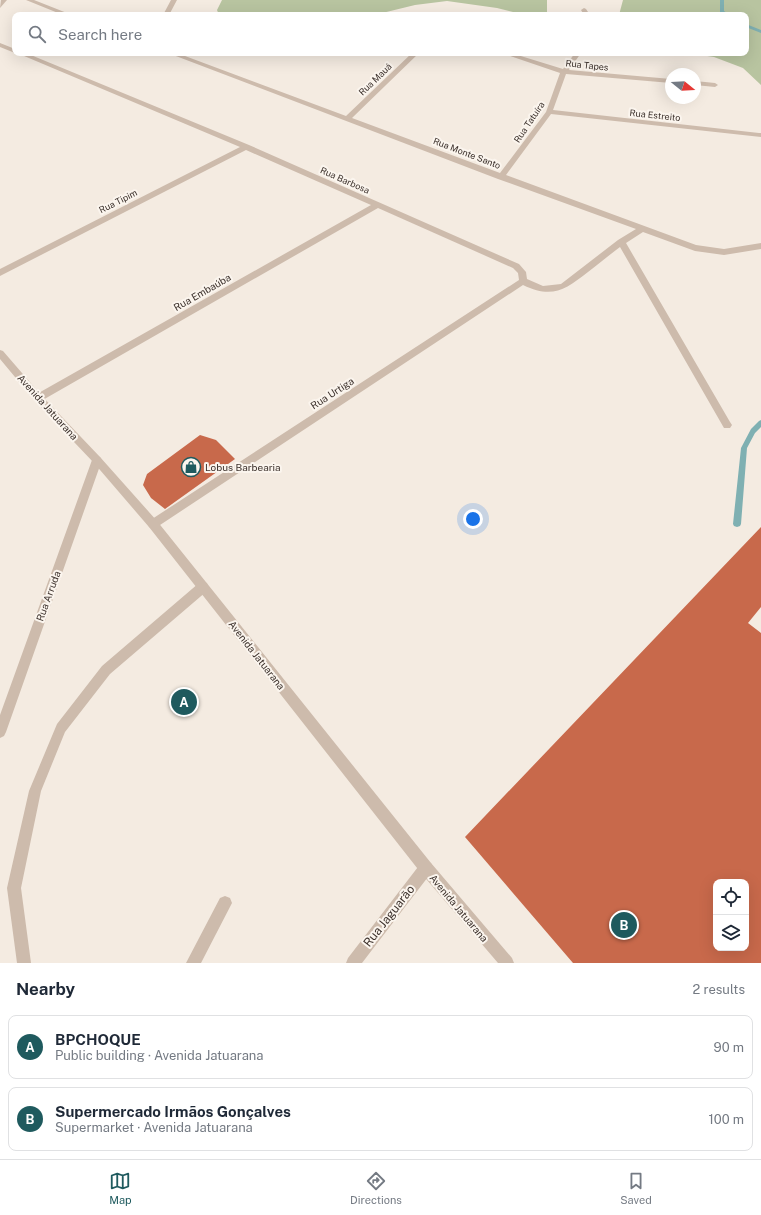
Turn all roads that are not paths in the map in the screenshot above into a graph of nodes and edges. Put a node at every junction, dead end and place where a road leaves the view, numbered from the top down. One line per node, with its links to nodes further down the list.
1 (4, 0): 4 (street)
2 (29, 0): 5 (street)
3 (174, 0): 6 (street)
4 (0, 6)
5 (61, 12)
6 (168, 12)
7 (0, 45): 8 (street)
8 (12, 50)
9 (27, 56): 21 (street, Rua Barbosa)
10 (179, 56): 19 (street, Rua Monte Santo)
11 (413, 56): 19 (street, Rua Mauá)
12 (513, 56): 14 (street, Rua Tapes)
13 (576, 56): 14 (street, Rua Tatuíra)
14 (564, 72): 15 (street, Rua Tapes); 18 (street, Rua Tatuíra)
15 (665, 80)
16 (701, 84): 17 (street)
17 (715, 85)
18 (548, 112): 20 (street, Rua Estreito); 22 (street, Rua Tatuíra)
19 (347, 119): 22 (street, Rua Monte Santo)
20 (759, 135)
21 (246, 147): 23 (street, Rua Barbosa); 27 (street, Rua Tipim)
22 (501, 176): 24 (street, Rua Monte Santo)
23 (377, 205): 28 (street, Rua Barbosa); 30 (street, Rua Embaúba)
24 (642, 229): 25 (street); 26 (street, Rua Monte Santo)
25 (621, 242): 28 (street); 31 (street)
26 (761, 246)
27 (0, 273)
28 (523, 281): 33 (street, Rua Urtiga)
29 (0, 353): 30 (street, Avenida Jatuarana)
30 (38, 398): 32 (street, Avenida Jatuarana)
31 (727, 425)
32 (97, 460): 33 (street, Avenida Jatuarana); 35 (street, Rua Arruda)
33 (153, 524): 34 (street, Avenida Jatuarana)
34 (203, 587): 36 (street, Avenida Jatuarana); 38 (street)
35 (0, 732)
36 (426, 868): 40 (street, Rua Jaguarão); 41 (street, Avenida Jatuarana)
37 (225, 903): 39 (street)
38 (24, 963)
39 (194, 963)
40 (353, 963)
41 (506, 963)

